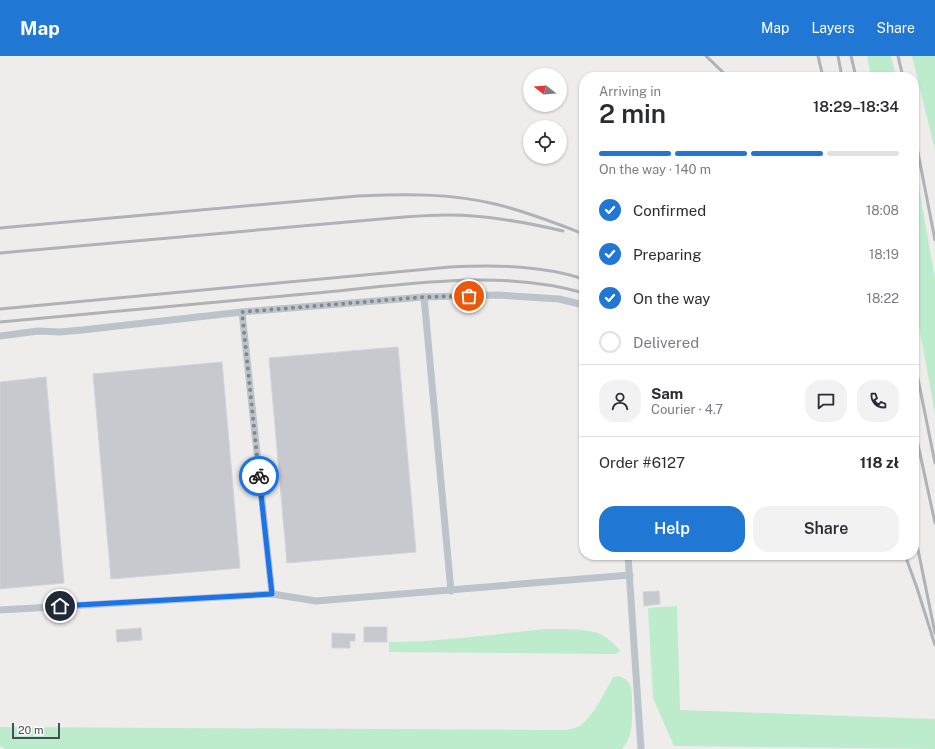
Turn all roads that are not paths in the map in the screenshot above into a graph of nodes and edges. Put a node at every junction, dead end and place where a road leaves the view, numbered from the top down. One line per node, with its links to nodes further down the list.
1 (424, 297): 2 (lane); 3 (lane); 7 (lane)
2 (579, 304)
3 (242, 312): 4 (lane); 8 (lane)
4 (0, 336)
5 (628, 560): 6 (lane)
6 (630, 575): 7 (lane); 10 (lane)
7 (451, 591): 8 (lane)
8 (272, 594): 9 (lane)
9 (0, 610)
10 (641, 749)

